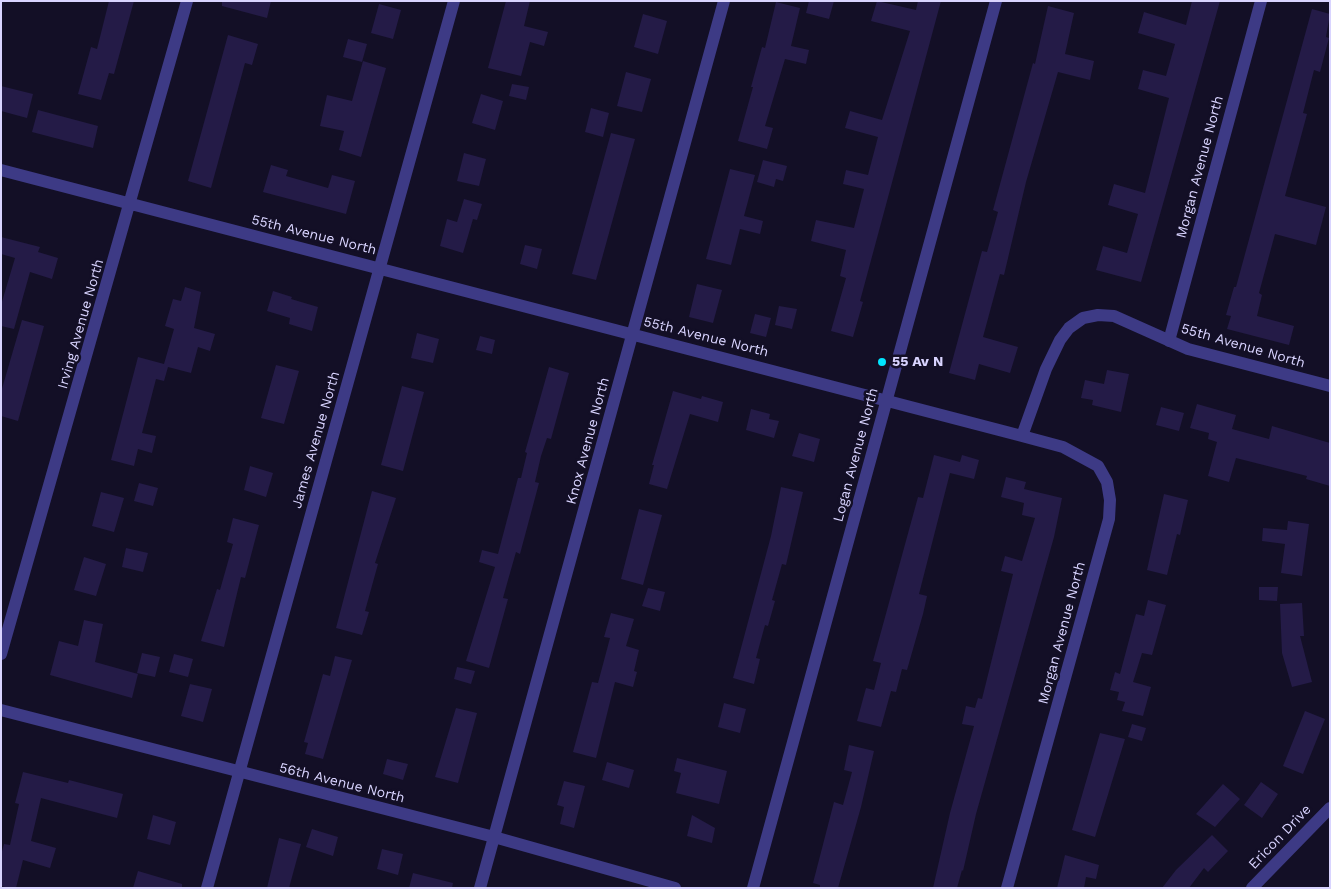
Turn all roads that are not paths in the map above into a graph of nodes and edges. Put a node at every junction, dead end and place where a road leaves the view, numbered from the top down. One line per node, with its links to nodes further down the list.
1 (187, 1): 7 (street, Irving Avenue North)
2 (454, 1): 8 (street, James Avenue North)
3 (724, 1): 9 (street, Knox Avenue North)
4 (996, 1): 12 (street, Logan Avenue North)
5 (1261, 1): 10 (street, Morgan Avenue North)
6 (1, 170): 7 (street, 55th Avenue North)
7 (131, 204): 8 (street, 55th Avenue North); 14 (street, Irving Avenue North)
8 (380, 268): 9 (street, 55th Avenue North); 16 (street, James Avenue North)
9 (633, 334): 12 (street, 55th Avenue North); 18 (street, Knox Avenue North)
10 (1169, 341): 11 (street, 55th Avenue North); 13 (street, 55th Avenue North)
11 (1330, 386)
12 (887, 400): 13 (street, 55th Avenue North); 22 (street, Logan Avenue North)
13 (1022, 436): 23 (street, Morgan Avenue North)
14 (1, 654)
15 (1, 710): 16 (street, 56th Avenue North)
16 (238, 771): 18 (street, 56th Avenue North); 19 (street, James Avenue North)
17 (1330, 808): 24 (street, Ericon Drive)
18 (494, 837): 20 (street, Knox Avenue North); 21 (street, 56th Avenue North)
19 (207, 888)
20 (480, 888)
21 (675, 888)
22 (753, 888)
23 (1007, 888)
24 (1252, 888)

